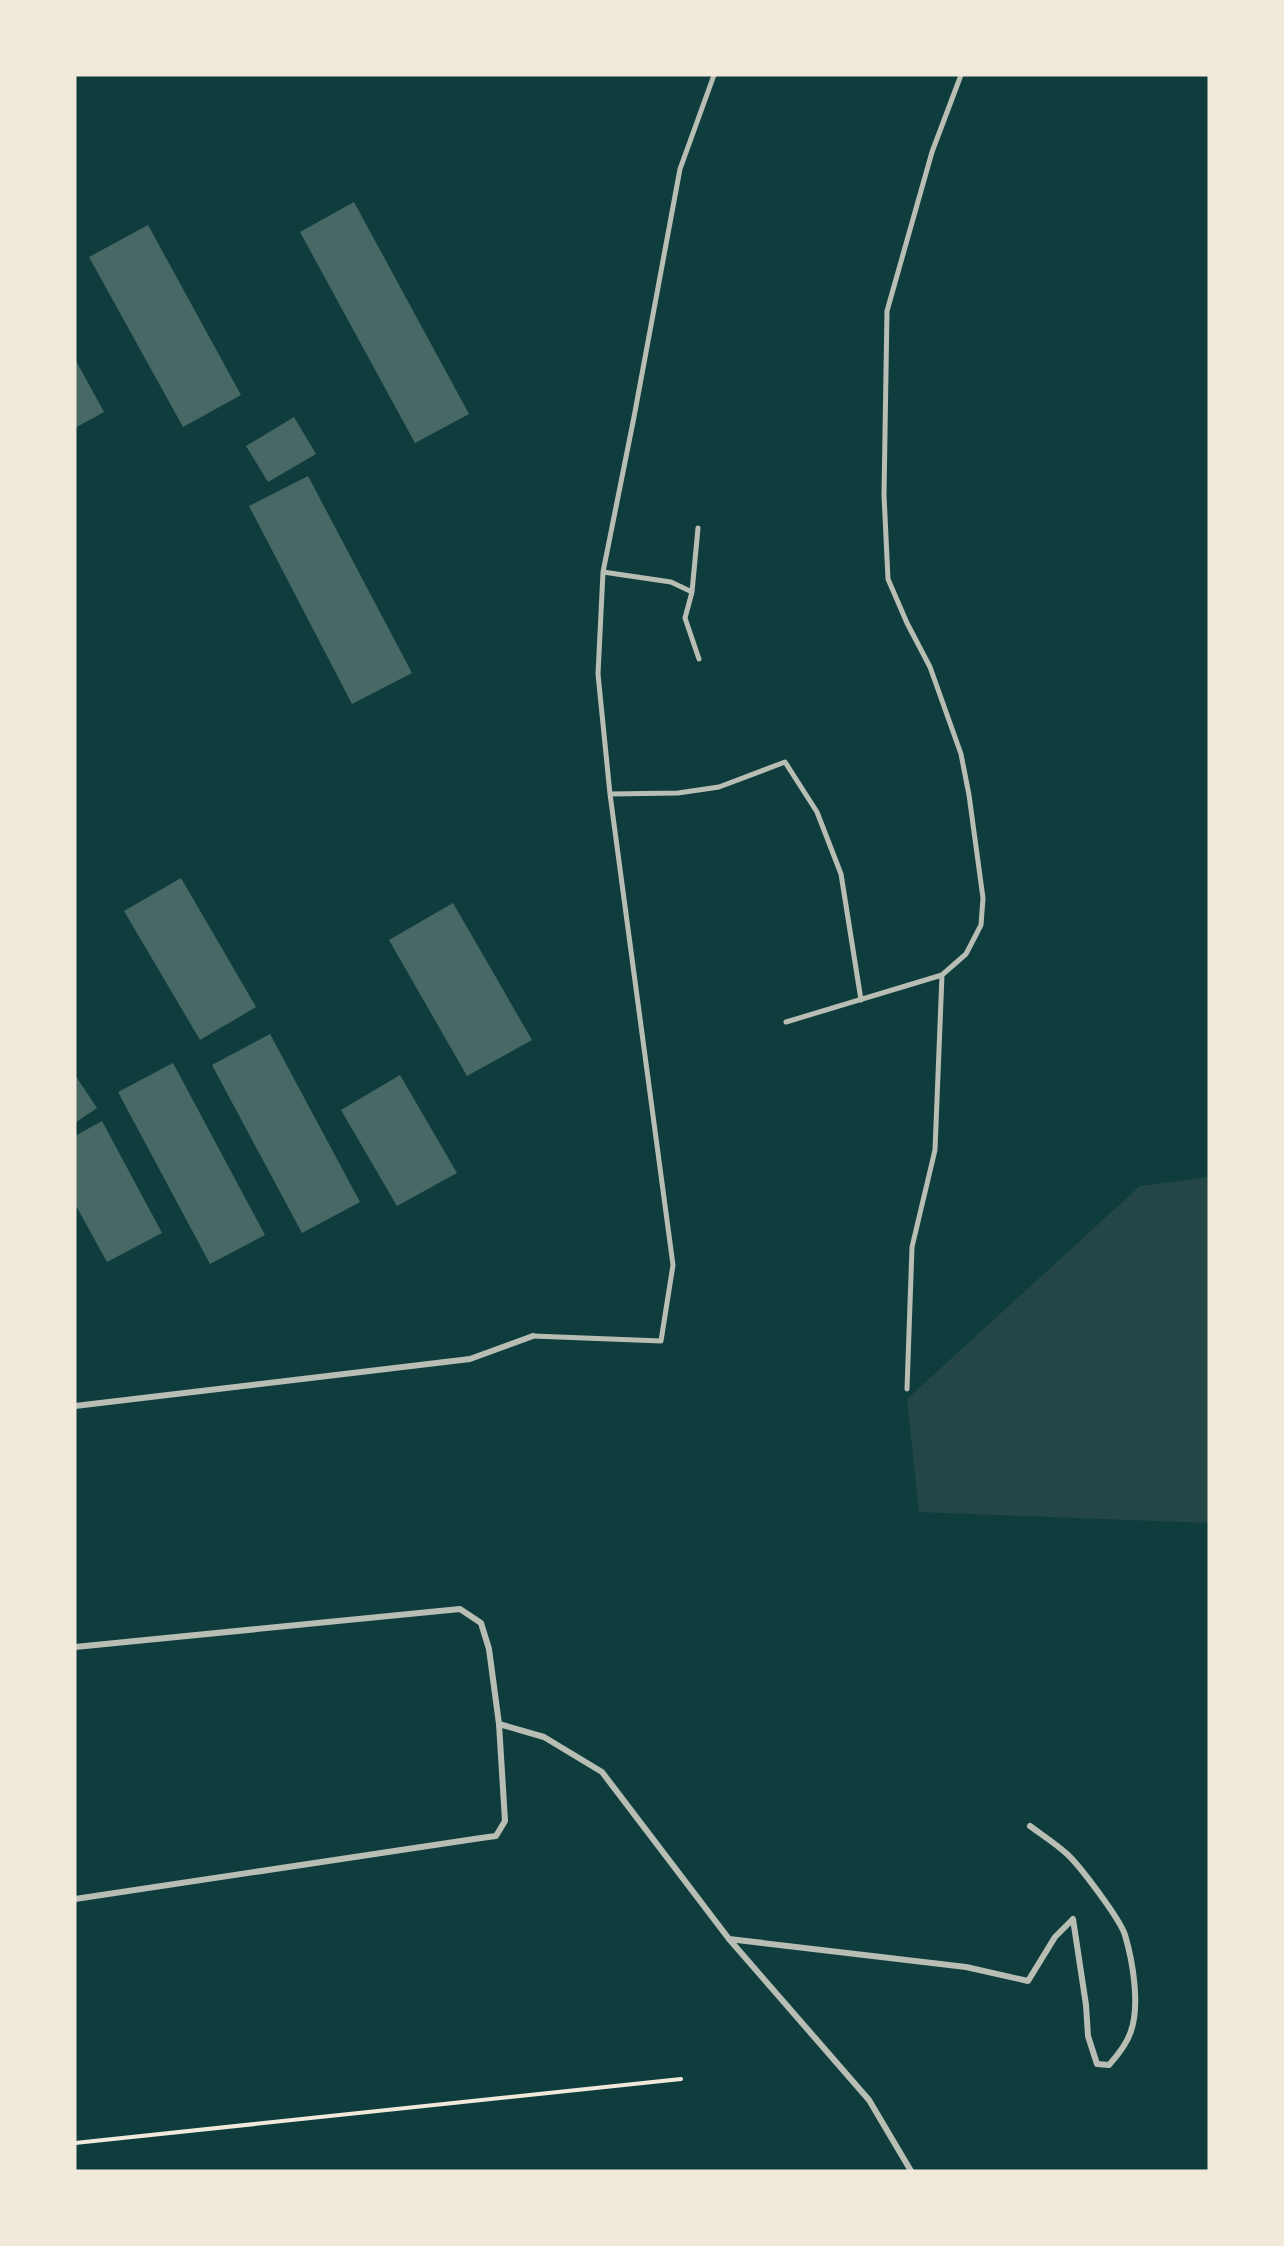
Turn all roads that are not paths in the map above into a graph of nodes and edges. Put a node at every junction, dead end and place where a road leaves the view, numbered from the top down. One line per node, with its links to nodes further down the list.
1 (714, 75): 4 (street)
2 (961, 75): 8 (street)
3 (698, 528): 5 (street)
4 (603, 572): 5 (street); 7 (street)
5 (692, 592): 6 (street)
6 (699, 659)
7 (610, 794): 9 (street); 11 (street)
8 (942, 975): 9 (street); 12 (street)
9 (861, 1000): 10 (street)
10 (786, 1022)
11 (533, 1336): 13 (street)
12 (907, 1389)
13 (75, 1406)
14 (75, 1647): 15 (street)
15 (499, 1724): 17 (street); 18 (street)
16 (1030, 1826): 18 (street)
17 (75, 1899)
18 (729, 1939): 19 (street)
19 (911, 2171)

